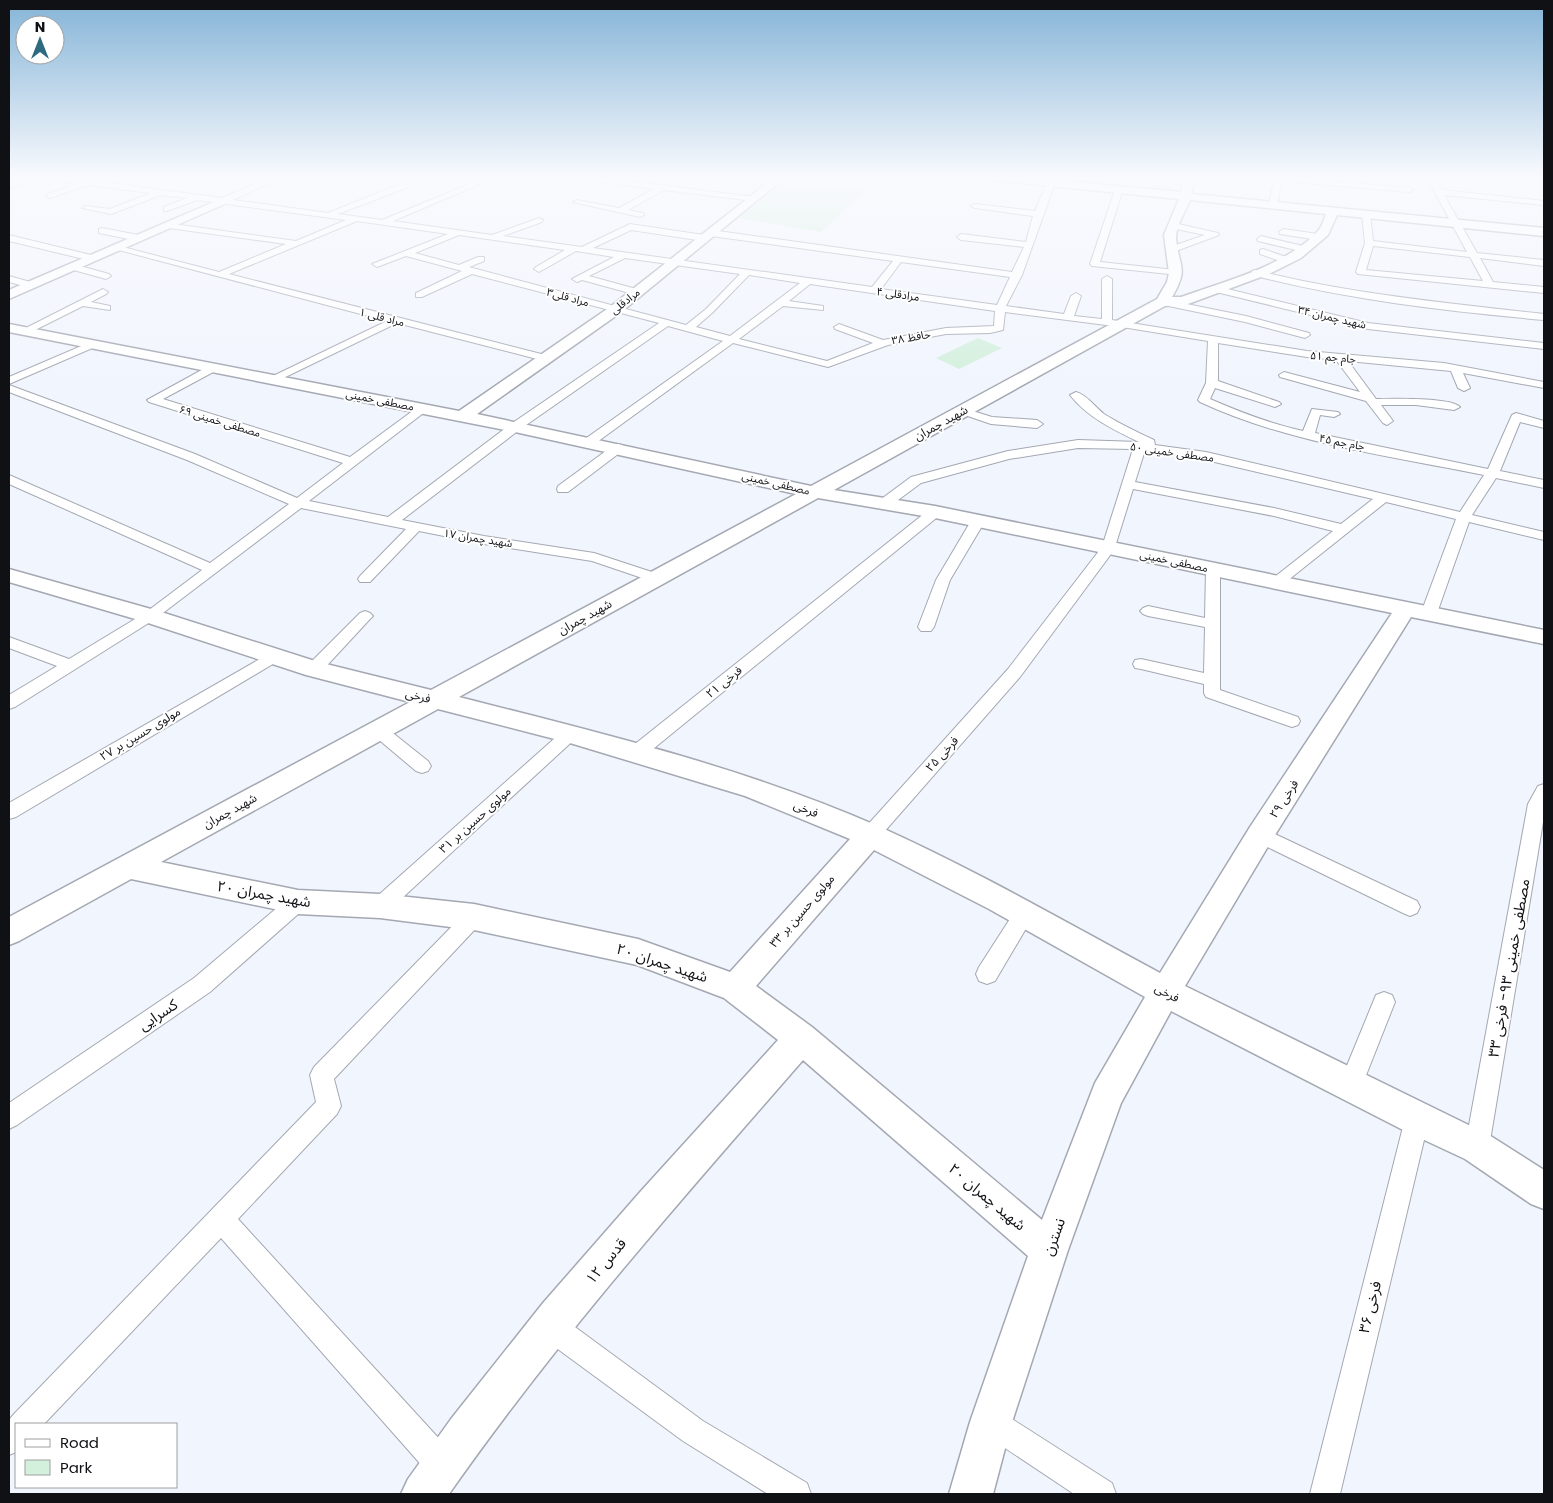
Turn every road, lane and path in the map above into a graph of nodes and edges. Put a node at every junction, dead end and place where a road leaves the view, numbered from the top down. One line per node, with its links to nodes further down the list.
1 (43, 246): 25 (street)
2 (119, 246): 17 (street)
3 (291, 246): 38 (street)
4 (424, 246): 22 (street)
5 (558, 246): 18 (street, مرادقلی ۴)
6 (586, 246): 18 (street)
7 (694, 246): 29 (street, مرادقلی)
8 (793, 246): 27 (street)
9 (1029, 246): 39 (street)
10 (1101, 246): 43 (street)
11 (1182, 246): 19 (street)
12 (1289, 246): 20 (street)
13 (1308, 246): 20 (street, شهید چمران)
14 (1368, 246): 42 (street)
15 (1394, 246): 24 (street)
16 (1469, 246): 24 (street)
17 (115, 248): 25 (street); 38 (street, مراد قلی ۱)
18 (579, 249): 23 (street, مرادقلی ۴); 34 (street)
19 (1173, 249): 43 (street)
20 (1304, 250): 28 (street, شهید چمران)
21 (1263, 252): 28 (street)
22 (405, 253): 31 (street); 33 (street, مراد قلی۳)
23 (624, 255): 29 (street, مرادقلی ۴); 54 (street)
24 (1474, 256): 30 (street); 48 (street)
25 (92, 258): 32 (street)
26 (481, 259): 33 (street)
27 (898, 260): 39 (street); 51 (street)
28 (1286, 260): 37 (street, شهید چمران)
29 (674, 262): 36 (street, مرادقلی ۴); 54 (street, مرادقلی)
30 (1541, 263): 40 (street)
31 (377, 264)
32 (73, 267): 41 (street); 49 (street)
33 (459, 268): 35 (street, مراد قلی۳)
34 (539, 269)
35 (470, 271): 56 (street); 66 (street, مراد قلی۳)
36 (747, 272): 47 (street, مرادقلی ۴); 74 (street)
37 (1255, 273): 46 (street, شهید چمران); 58 (street)
38 (219, 275): 70 (street, مراد قلی ۱)
39 (1016, 275): 65 (street)
40 (1544, 275)
41 (106, 276)
42 (1406, 276): 48 (street); 62 (street)
43 (1175, 278): 46 (street); 59 (street)
44 (9, 279): 49 (street)
45 (1106, 279): 72 (street)
46 (1236, 279): 50 (street, شهید چمران)
47 (808, 281): 51 (street, مرادقلی ۴); 61 (street)
48 (1490, 284): 52 (street)
49 (31, 286): 55 (street)
50 (1215, 289): 59 (street, شهید چمران); 81 (street, شهید چمران ۳۴)
51 (874, 290): 65 (street, مرادقلی ۴)
52 (1544, 290)
53 (103, 292): 60 (street)
54 (637, 292): 66 (street, مرادقلی)
55 (9, 295)
56 (419, 295)
57 (1076, 296): 69 (street)
58 (1390, 299): 62 (street); 67 (street)
59 (1162, 302): 72 (street, شهید چمران); 76 (street)
60 (82, 303): 63 (street); 75 (street)
61 (782, 303): 64 (street); 77 (street)
62 (1421, 303): 68 (street)
63 (107, 308)
64 (820, 308)
65 (1000, 309): 69 (street, مرادقلی ۴); 79 (street, حافظ ۳۸)
66 (615, 310): 71 (street, مراد قلی۳); 82 (street, مرادقلی)
67 (1396, 311)
68 (1544, 317)
69 (1068, 318): 72 (street, مرادقلی ۴)
70 (396, 320): 82 (street, مراد قلی ۱); 88 (street)
71 (666, 323): 74 (street, مراد قلی۳); 106 (street)
72 (1114, 323): 78 (street, جام جم ۵۱); 100 (street, شهید چمران)
73 (839, 327): 79 (street)
74 (688, 329): 77 (street, مراد قلی۳)
75 (17, 330): 80 (street, مصطفی خمینی)
76 (1305, 335)
77 (730, 340): 79 (street, حافظ ۳۸); 108 (street)
78 (1213, 340): 83 (street, جام جم ۵۱); 90 (street, جام جم ۴۵)
79 (882, 343)
80 (93, 344): 84 (street, مصطفی خمینی); 89 (street)
81 (1544, 346)
82 (545, 358): 102 (street, مرادقلی)
83 (1340, 358): 85 (street, جام جم ۵۱); 96 (street)
84 (213, 368): 88 (street, مصطفی خمینی); 112 (street, مصطفی خمینی ۶۹)
85 (1456, 369): 87 (street, جام جم ۵۱); 93 (street)
86 (1284, 375): 96 (street)
87 (1495, 376): 91 (street, جام جم ۵۱); 94 (street)
88 (274, 380): 99 (street, مصطفی خمینی)
89 (9, 381)
90 (1212, 383): 97 (street); 107 (street, جام جم ۴۵)
91 (1544, 385)
92 (9, 388): 120 (street, شهید چمران ۱۷)
93 (1464, 388)
94 (1500, 392)
95 (1076, 394): 111 (street)
96 (1372, 401): 98 (street); 103 (street)
97 (1275, 404)
98 (1454, 407)
99 (422, 409): 102 (street, مصطفی خمینی); 112 (street)
100 (963, 411): 104 (street); 118 (street, شهید چمران)
101 (1334, 414): 107 (street)
102 (462, 416): 106 (street, مصطفی خمینی)
103 (1387, 421)
104 (1037, 424)
105 (1544, 424): 113 (street)
106 (515, 427): 108 (street, مصطفی خمینی); 125 (street)
107 (1308, 435): 113 (street, جام جم ۴۵)
108 (589, 442): 110 (street, مصطفی خمینی)
109 (1140, 446): 111 (street, مصطفی خمینی ۵۰); 115 (street); 121 (street, مصطفی خمینی ۵۰)
110 (618, 448): 117 (street); 118 (street, مصطفی خمینی)
111 (1163, 449): 119 (street, مصطفی خمینی ۵۰)
112 (352, 462): 120 (street)
113 (1493, 472): 116 (street, جام جم ۴۵); 123 (street)
114 (9, 479): 130 (street)
115 (1128, 484): 127 (street); 129 (street)
116 (1544, 484)
117 (563, 489)
118 (814, 492): 121 (street, مصطفی خمینی); 133 (street, شهید چمران)
119 (1383, 498): 123 (street, مصطفی خمینی ۵۰); 127 (street)
120 (298, 503): 125 (street, شهید چمران ۱۷); 130 (street)
121 (885, 503): 122 (street, مصطفی خمینی)
122 (935, 512): 124 (street, مصطفی خمینی); 154 (street, فرخی ۲۱)
123 (1464, 517): 128 (street, مصطفی خمینی ۵۰); 137 (street)
124 (978, 521): 129 (street, مصطفی خمینی); 141 (street)
125 (390, 522): 126 (street, شهید چمران ۱۷)
126 (415, 527): 133 (street, شهید چمران ۱۷); 134 (street)
127 (1343, 530): 135 (street)
128 (1544, 536)
129 (1109, 548): 131 (street, مصطفی خمینی); 158 (street, فرخی ۲۵)
130 (212, 569): 138 (street)
131 (1213, 569): 135 (street, مصطفی خمینی); 140 (street)
132 (9, 575): 138 (street, فرخی)
133 (656, 578): 149 (street, شهید چمران)
134 (365, 579)
135 (1277, 582): 137 (street, مصطفی خمینی)
136 (1148, 611): 140 (street)
137 (1418, 611): 142 (street, مصطفی خمینی); 159 (street, فرخی ۲۹)
138 (150, 616): 144 (street, فرخی); 146 (street)
139 (365, 616): 147 (street)
140 (1212, 624): 148 (street)
141 (926, 627)
142 (1544, 636)
143 (9, 642): 146 (street)
144 (272, 657): 147 (street, فرخی); 157 (street, مولوی حسین بر ۲۷)
145 (1140, 664): 148 (street)
146 (69, 665): 150 (street)
147 (314, 669): 149 (street, فرخی)
148 (1212, 680): 151 (street)
149 (433, 700): 152 (street, شهید چمران); 153 (street, فرخی)
150 (9, 703)
151 (1292, 721)
152 (378, 730): 155 (street); 160 (street, شهید چمران)
153 (570, 734): 154 (street, فرخی); 162 (street, مولوی حسین بر ۳۱)
154 (636, 753): 158 (street, فرخی)
155 (422, 766)
156 (1544, 791): 175 (street, مصطفی خمینی ۹۳- فرخی ۳۳)
157 (9, 812)
158 (870, 835): 164 (street, فرخی); 168 (street, مولوی حسین بر ۳۳)
159 (1260, 836): 163 (street); 169 (street, فرخی ۲۹)
160 (126, 868): 161 (street, شهید چمران ۲۰); 166 (street, شهید چمران)
161 (298, 902): 162 (street, شهید چمران ۲۰); 173 (street, کسرایی)
162 (380, 906): 165 (street, شهید چمران ۲۰)
163 (1410, 908)
164 (1024, 914): 167 (street); 169 (street, فرخی)
165 (474, 917): 168 (street, شهید چمران ۲۰); 177 (street)
166 (9, 932)
167 (987, 974)
168 (735, 988): 171 (street, شهید چمران ۲۰)
169 (1165, 992): 172 (street, فرخی); 178 (street, نسترن)
170 (1384, 1002): 172 (street)
171 (801, 1038): 178 (street, شهید چمران ۲۰); 179 (street, قدس ۱۲)
172 (1351, 1085): 174 (street, فرخی)
173 (9, 1117)
174 (1417, 1120): 175 (street, فرخی); 186 (street, فرخی ۳۶)
175 (1477, 1147): 176 (street, فرخی)
176 (1544, 1191)
177 (221, 1219): 181 (street); 182 (street)
178 (1049, 1250): 180 (street, نسترن)
179 (550, 1326): 182 (street, قدس ۱۲); 183 (street)
180 (990, 1422): 184 (street, نسترن); 185 (street)
181 (25, 1423)
182 (433, 1480)
183 (796, 1494)
184 (971, 1494)
185 (1101, 1494)
186 (1325, 1494)

